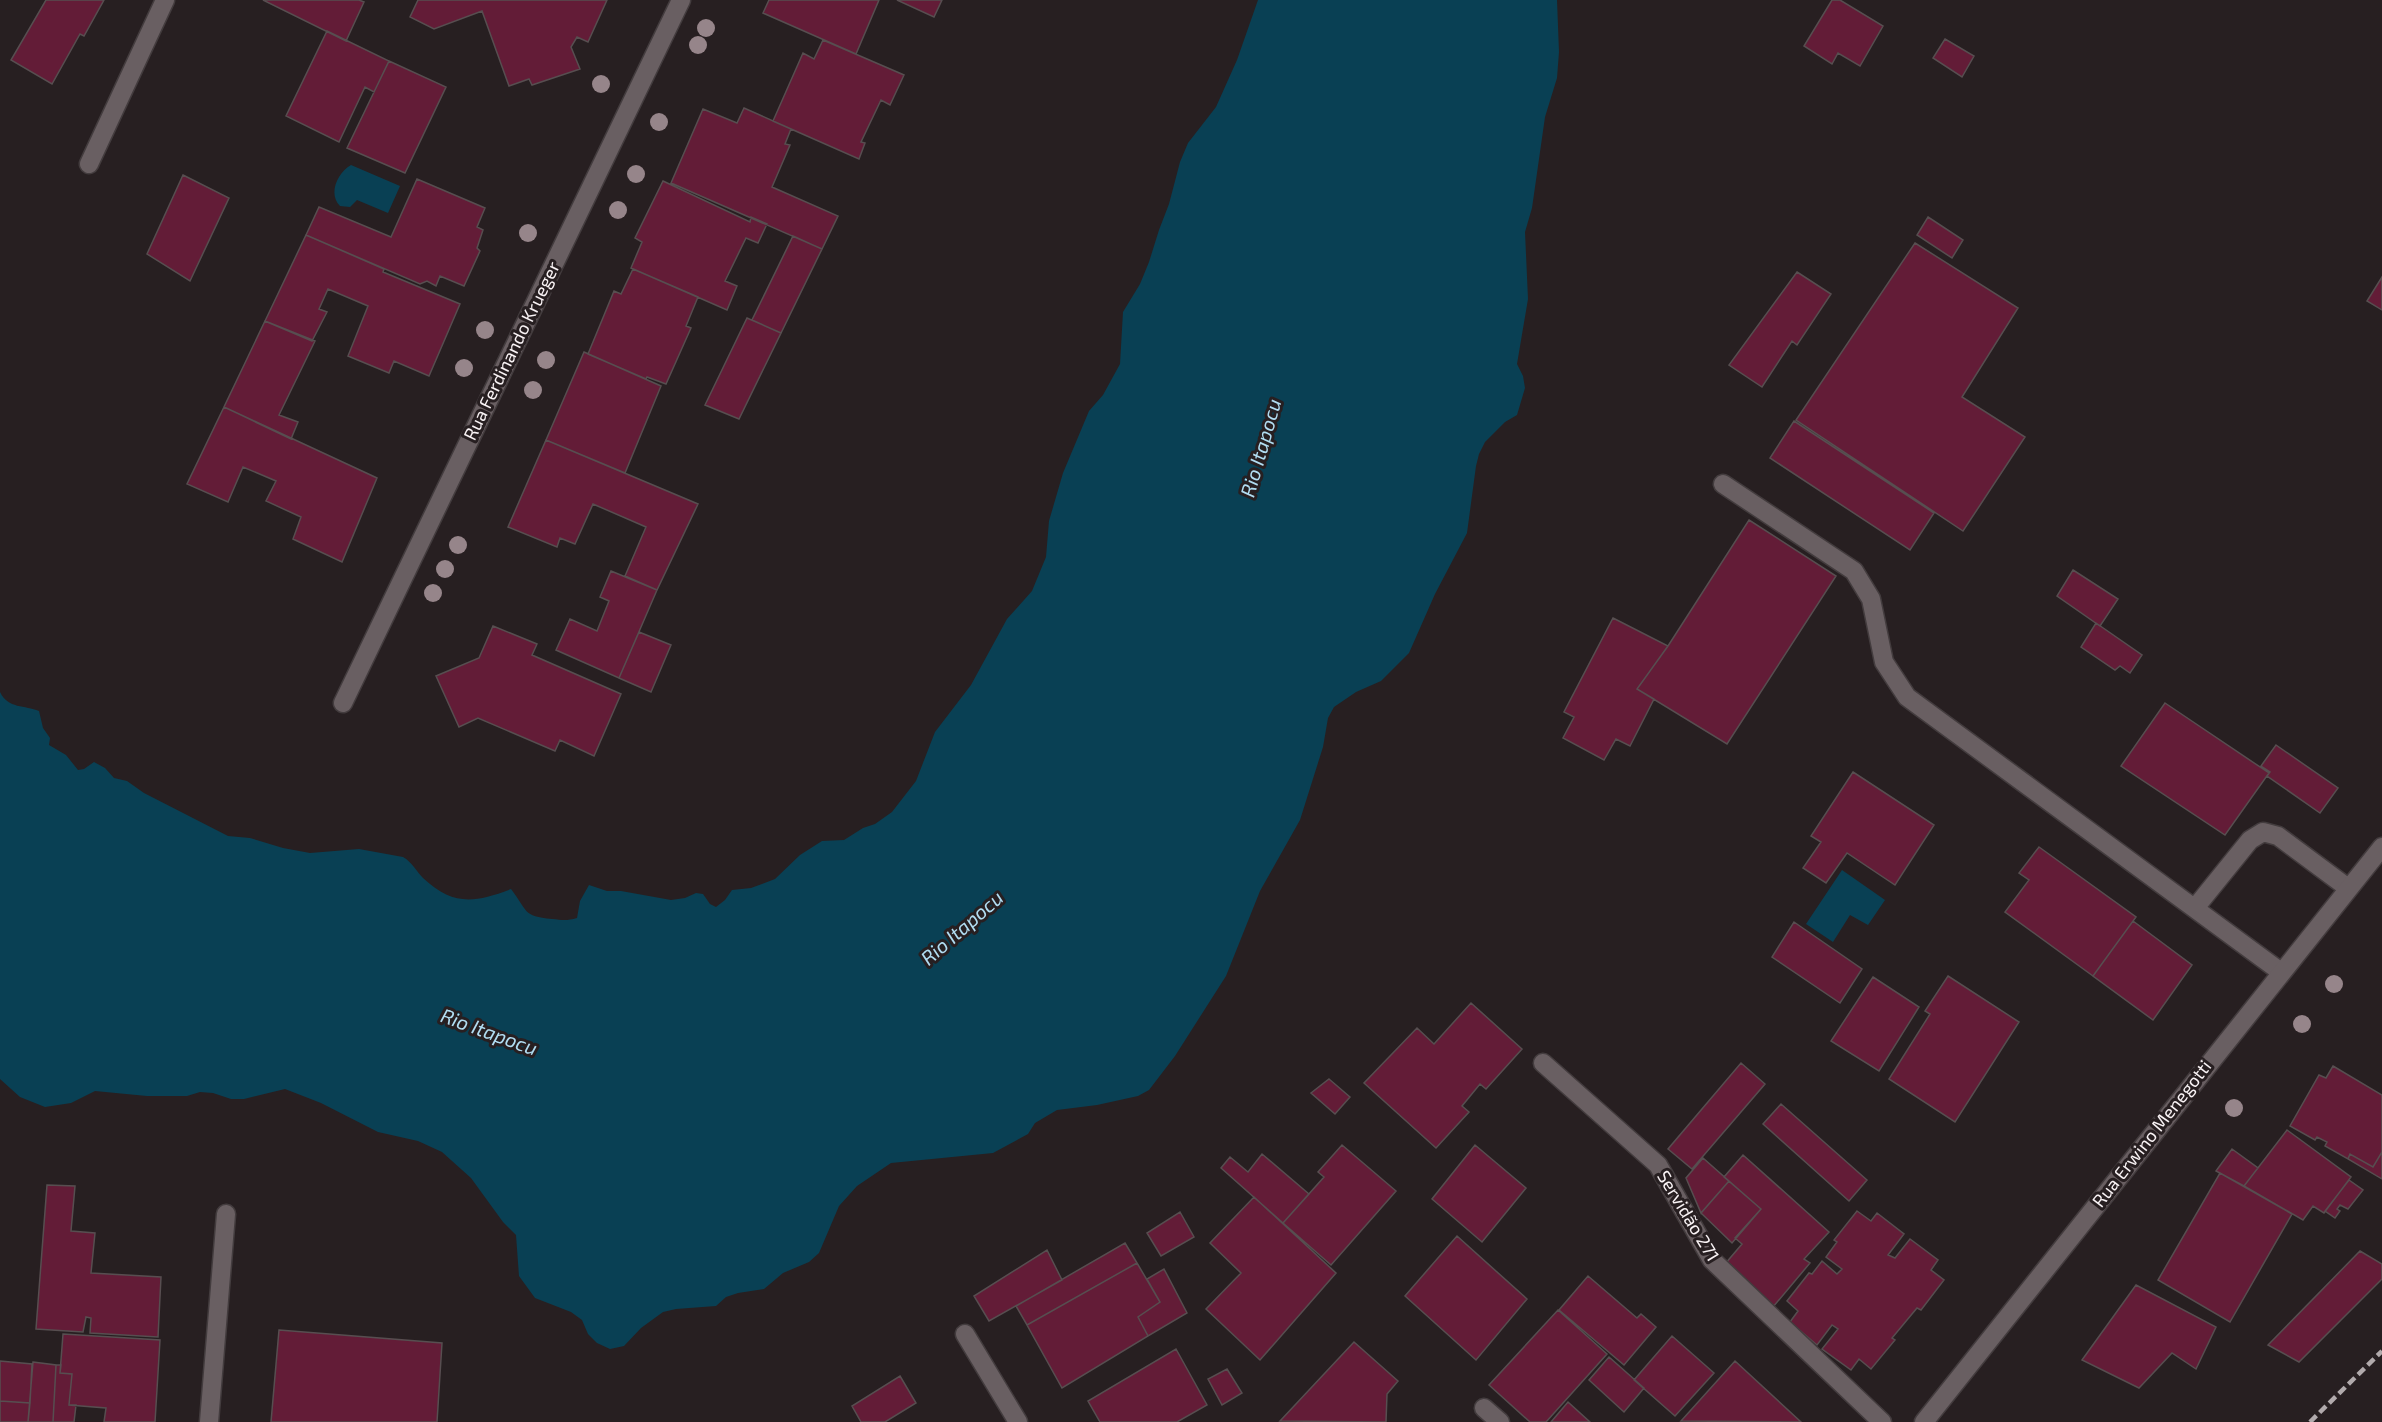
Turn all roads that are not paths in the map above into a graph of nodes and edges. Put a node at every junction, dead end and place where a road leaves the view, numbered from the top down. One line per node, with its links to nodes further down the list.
1 (165, 0): 3 (street)
2 (681, 0): 5 (street, Rua Ferdinando Krueger)
3 (89, 164)
4 (1723, 484): 8 (street)
5 (343, 703)
6 (2382, 847): 7 (street, Rua Erwino Menegotti)
7 (2348, 888): 8 (street); 9 (street, Rua Erwino Menegotti)
8 (2195, 908): 9 (street)
9 (2281, 972): 18 (street, Rua Erwino Menegotti)
10 (1543, 1063): 17 (street, Servidão 271)
11 (226, 1214): 14 (street)
12 (965, 1334): 15 (street)
13 (1484, 1408): 16 (street)
14 (209, 1422)
15 (1018, 1422)
16 (1500, 1422)
17 (1882, 1422)
18 (1924, 1422)

